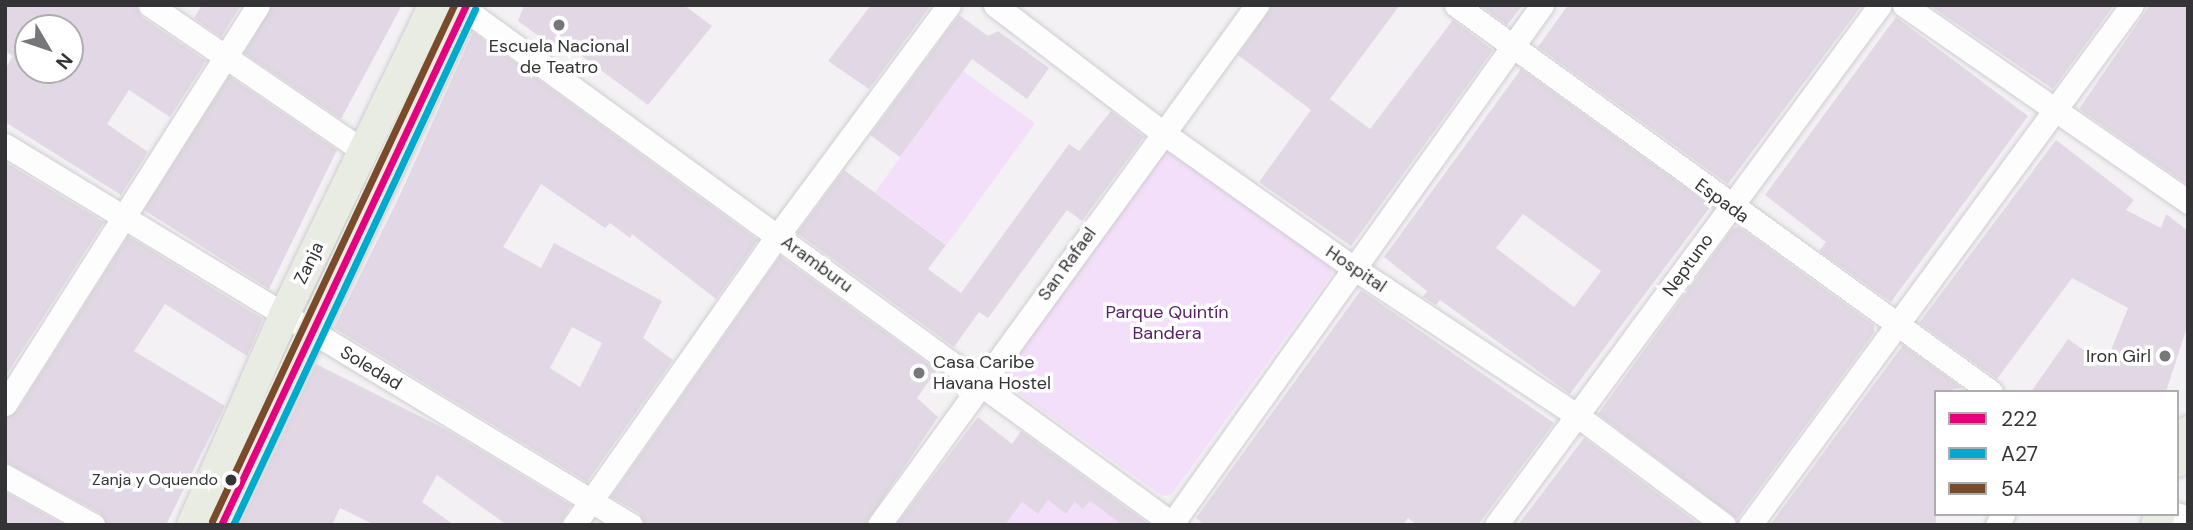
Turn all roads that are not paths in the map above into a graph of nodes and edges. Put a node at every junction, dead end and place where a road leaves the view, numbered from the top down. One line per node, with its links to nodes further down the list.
1 (150, 5): 14 (street)
2 (258, 5): 14 (street)
3 (434, 5): 18 (main road, Zanja)
4 (949, 5): 22 (street)
5 (995, 5): 16 (street, Hospital)
6 (1257, 5): 16 (street, San Rafael)
7 (1456, 5): 13 (street, Espada)
8 (1542, 5): 13 (street)
9 (1880, 5): 20 (street, Neptuno)
10 (1905, 5): 15 (street)
11 (2132, 5): 15 (street)
12 (463, 7): 22 (street, Aramburu); 26 (main road, Zanja)
13 (1512, 45): 20 (street, Espada); 23 (street)
14 (227, 55): 18 (street); 21 (street)
15 (2055, 113): 19 (street); 25 (street)
16 (1162, 132): 23 (street, Hospital); 27 (street, San Rafael)
17 (5, 145): 21 (street, Soledad)
18 (363, 151): 24 (main road, Zanja)
19 (2188, 202)
20 (1731, 208): 25 (street, Espada); 30 (street, Neptuno)
21 (127, 216): 24 (street, Soledad); 29 (street)
22 (778, 235): 27 (street, Aramburu); 34 (street)
23 (1355, 269): 30 (street, Hospital); 35 (street)
24 (284, 315): 26 (street, Soledad); 37 (main road, Zanja)
25 (1897, 328): 28 (street, Espada); 44 (street)
26 (309, 331): 34 (street, Soledad); 38 (main road, Zanja)
27 (980, 383): 35 (street, Aramburu); 41 (street, San Rafael)
28 (1988, 390)
29 (5, 404)
30 (1578, 416): 42 (street, Neptuno); 43 (street, Hospital)
31 (2188, 431): 32 (main road)
32 (2179, 457)
33 (5, 476): 36 (street)
34 (591, 501): 39 (street); 40 (street, Soledad)
35 (1173, 524)
36 (93, 525)
37 (192, 525)
38 (221, 525)
39 (574, 525)
40 (631, 525)
41 (880, 525)
42 (1496, 525)
43 (1724, 525)
44 (1750, 525)

